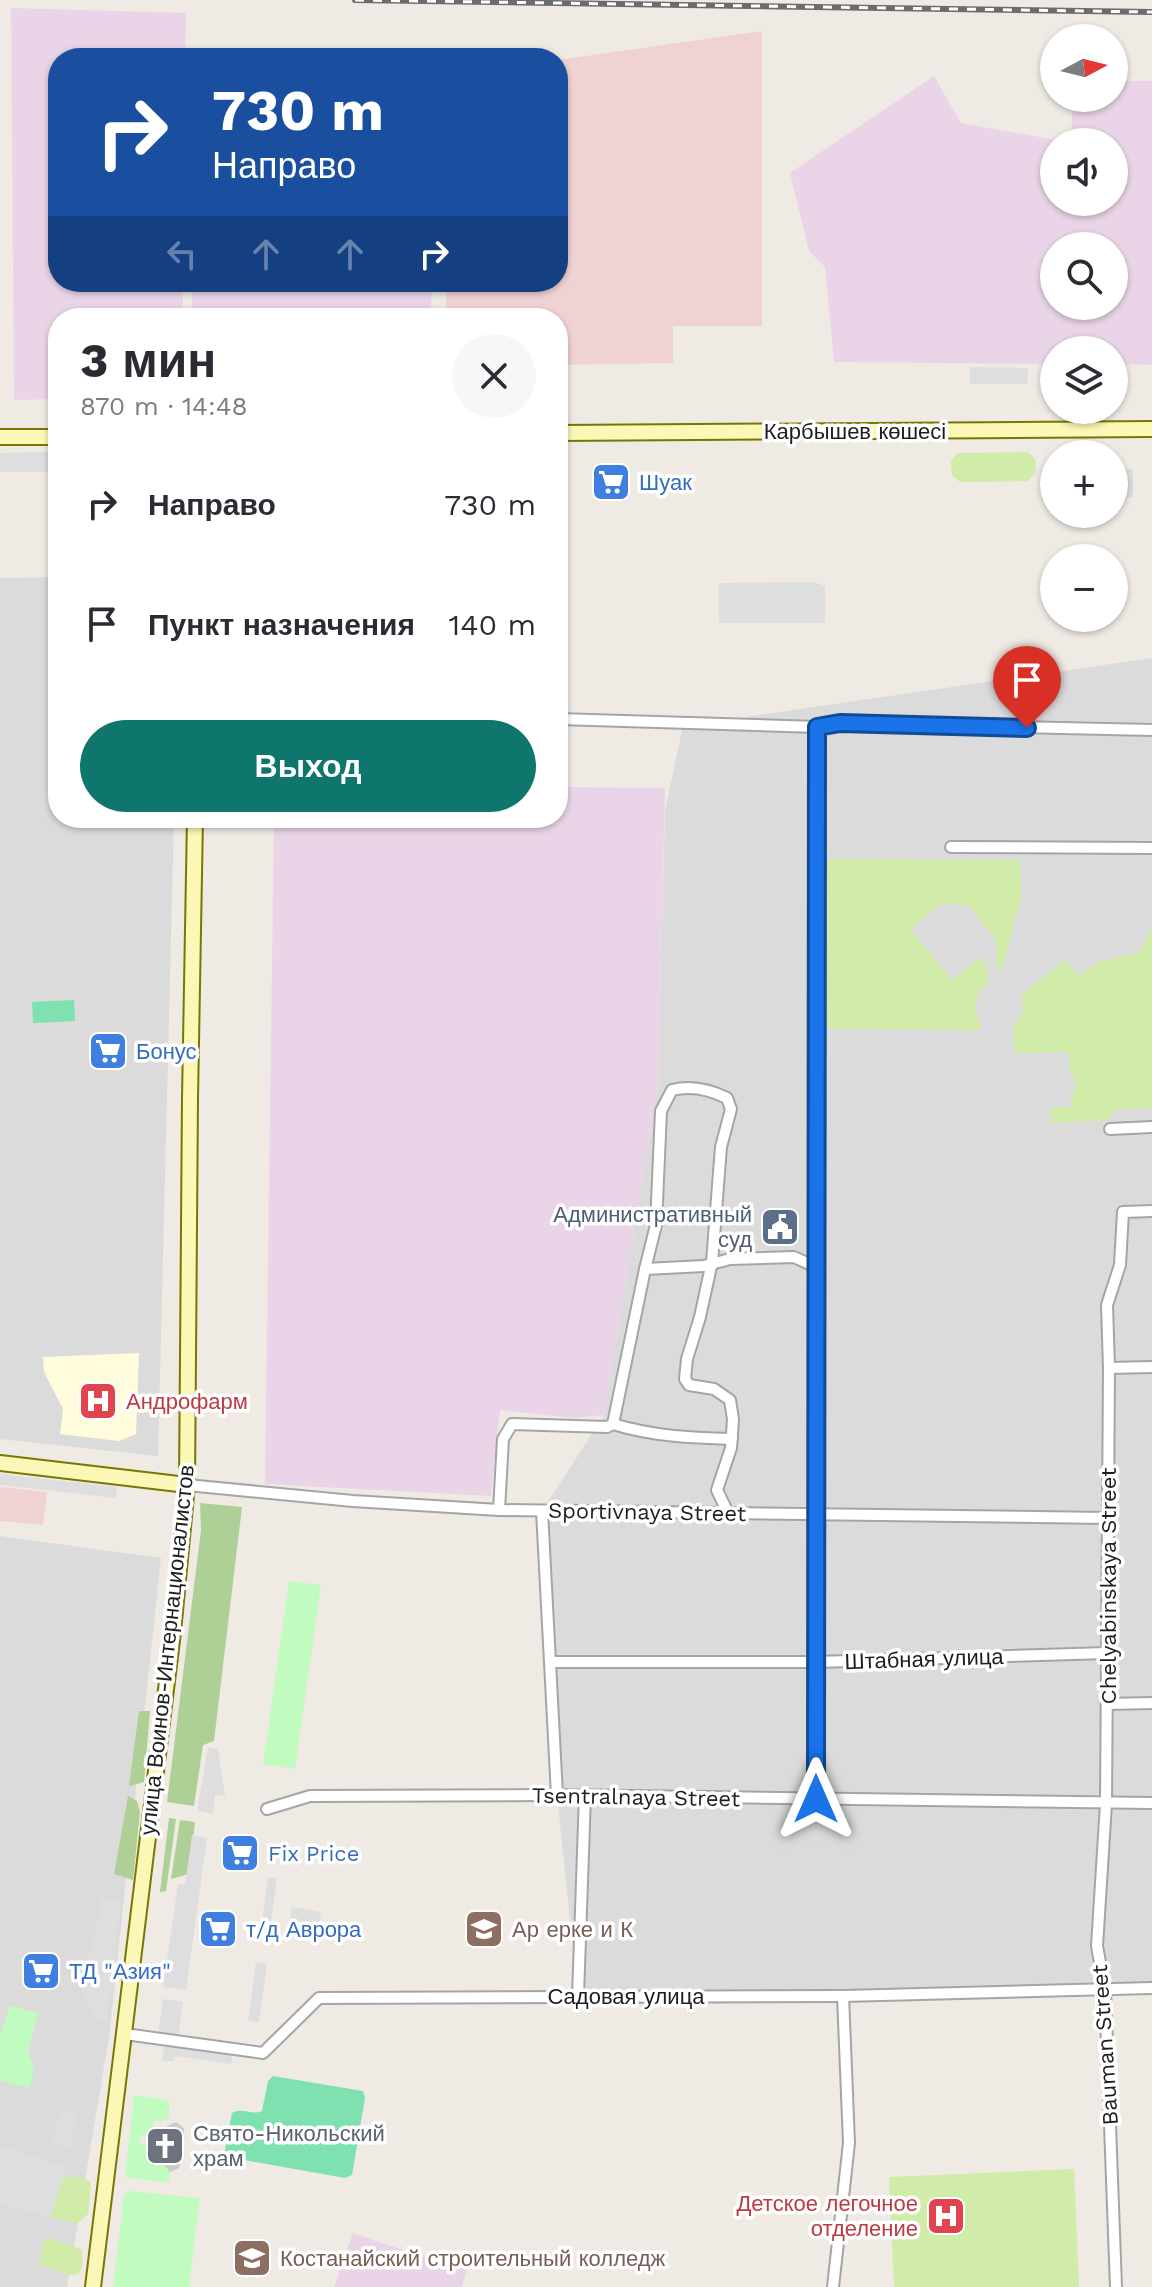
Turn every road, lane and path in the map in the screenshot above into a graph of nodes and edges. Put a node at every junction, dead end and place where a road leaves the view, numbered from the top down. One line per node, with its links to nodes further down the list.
1 (1152, 429): 2 (street, Карбышев көшесі)
2 (568, 433)
3 (0, 437): 4 (street)
4 (48, 437)
5 (568, 719): 6 (street)
6 (817, 727): 7 (street); 15 (street)
7 (1152, 730)
8 (195, 828): 22 (street, улица Воинов-Интернационалистов)
9 (951, 847): 10 (street)
10 (1152, 848)
11 (1152, 1127): 12 (street)
12 (1110, 1129)
13 (1152, 1211): 18 (street, Chelyabinskaya Street)
14 (712, 1262): 15 (street); 16 (street); 16 (street); 20 (street)
15 (816, 1267): 26 (street)
16 (645, 1269): 19 (street)
17 (1152, 1367): 18 (street)
18 (1109, 1368): 27 (street, Chelyabinskaya Street)
19 (613, 1424): 20 (street); 23 (street)
20 (732, 1439): 25 (street)
21 (0, 1463): 22 (street)
22 (187, 1485): 23 (street, Sportivnaya Street); 43 (street, улица Воинов-Интернационалистов)
23 (499, 1510): 24 (street, Sportivnaya Street)
24 (542, 1511): 25 (street, Sportivnaya Street); 29 (street)
25 (728, 1513): 26 (street, Sportivnaya Street)
26 (817, 1514): 27 (street, Sportivnaya Street); 30 (street)
27 (1108, 1518): 28 (street, Chelyabinskaya Street)
28 (1107, 1653): 30 (street, Штабная улица); 32 (street, Chelyabinskaya Street)
29 (550, 1662): 30 (street, Штабная улица); 33 (street)
30 (816, 1662): 35 (street)
31 (1152, 1703): 32 (street)
32 (1107, 1704): 37 (street, Chelyabinskaya Street)
33 (557, 1795): 34 (street, Tsentralnaya Street); 38 (street, Tsentralnaya Street)
34 (585, 1795): 35 (street, Tsentralnaya Street); 41 (street)
35 (816, 1799): 37 (street, Tsentralnaya Street)
36 (1152, 1803): 37 (street, Tsentralnaya Street)
37 (1106, 1804): 40 (street, Bauman Street)
38 (267, 1809)
39 (1152, 1988): 40 (street, Садовая улица)
40 (1105, 1990): 42 (street, Садовая улица); 46 (street, Bauman Street)
41 (578, 1996): 42 (street, Садовая улица); 43 (street, Садовая улица)
42 (843, 1996): 45 (street)
43 (125, 2034): 44 (street, улица Воинов-Интернационалистов)
44 (93, 2287)
45 (833, 2287)
46 (1116, 2287)

